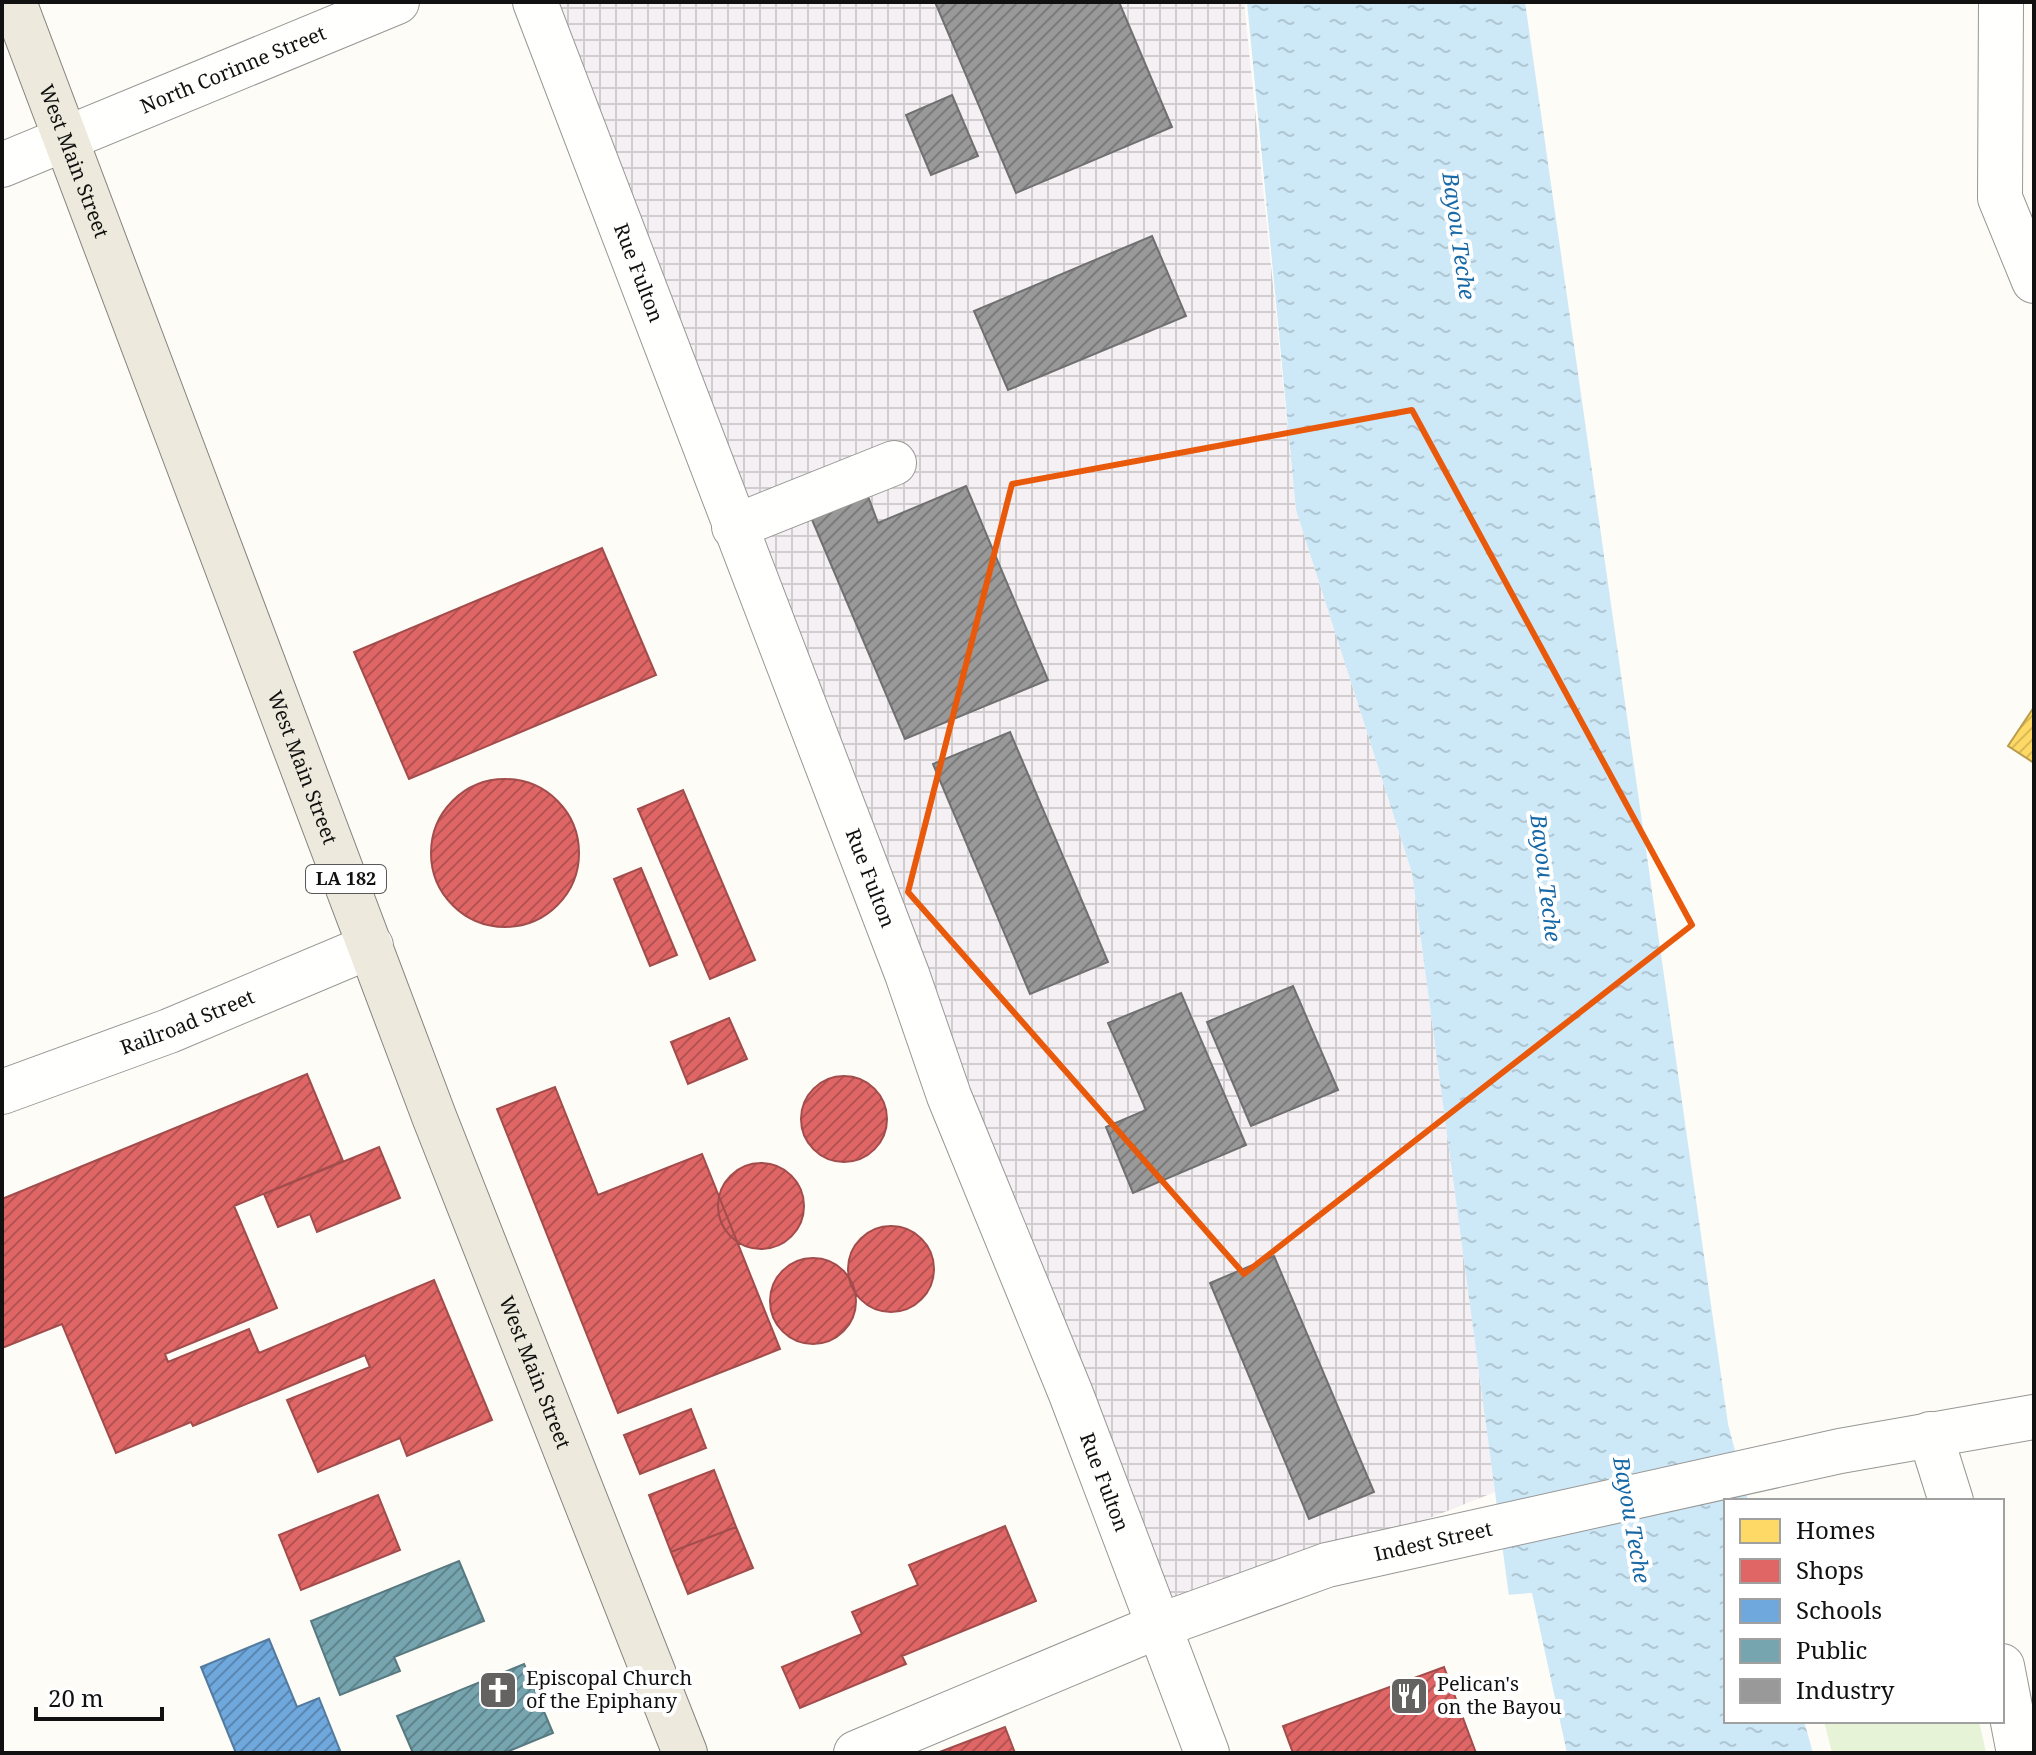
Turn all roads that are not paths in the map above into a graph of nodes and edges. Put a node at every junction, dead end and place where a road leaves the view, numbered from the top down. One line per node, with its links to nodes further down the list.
1 (14, 2): 5 (main road, West Main Street / LA 182)
2 (397, 2): 5 (street, North Corinne Street)
3 (535, 2): 9 (street, Rue Fulton)
4 (2001, 2): 7 (street)
5 (67, 138): 6 (street, North Corinne Street); 10 (main road, West Main Street / LA 182)
6 (2, 165)
7 (2034, 281)
8 (894, 463): 9 (street)
9 (734, 527): 15 (street, Rue Fulton)
10 (371, 946): 11 (street, Railroad Street); 17 (main road, West Main Street / LA 182)
11 (2, 1092)
12 (2034, 1417): 13 (street, Indest Street)
13 (1930, 1434): 14 (street); 15 (street, Indest Street)
14 (1950, 1499)
15 (1156, 1627): 18 (street, Indest Street); 19 (street, Rue Fulton)
16 (2004, 1676): 20 (street)
17 (685, 1753)
18 (856, 1753)
19 (1207, 1753)
20 (2019, 1753)

